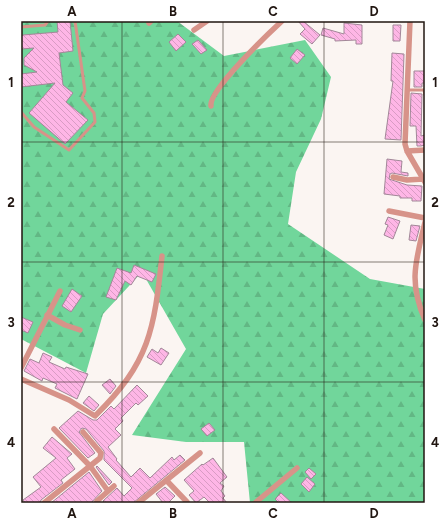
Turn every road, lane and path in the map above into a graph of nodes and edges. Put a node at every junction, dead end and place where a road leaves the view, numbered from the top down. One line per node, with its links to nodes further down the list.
1 (48, 21): 6 (lane)
2 (75, 21): 11 (lane)
3 (207, 21): 7 (street)
4 (282, 21): 10 (street)
5 (410, 21): 8 (street)
6 (21, 27)
7 (194, 30)
8 (408, 90): 9 (lane); 12 (street)
9 (425, 95)
10 (211, 106)
11 (21, 112)
12 (407, 150): 13 (street); 15 (street)
13 (425, 150)
14 (392, 177): 15 (street)
15 (424, 181)
16 (389, 211): 17 (street)
17 (425, 218)
18 (425, 222): 22 (street)
19 (162, 256): 25 (street)
20 (60, 292): 21 (street)
21 (47, 314): 23 (street); 24 (street)
22 (425, 320)
23 (80, 330)
24 (21, 368)
25 (21, 379)
26 (54, 429): 29 (street)
27 (83, 432): 29 (street)
28 (200, 453): 31 (street)
29 (90, 466): 33 (street); 36 (street)
30 (297, 468): 38 (street)
31 (167, 481): 35 (street); 37 (street)
32 (114, 486): 33 (street)
33 (108, 491): 34 (street)
34 (97, 502)
35 (187, 502)
36 (44, 503)
37 (138, 503)
38 (254, 503)

